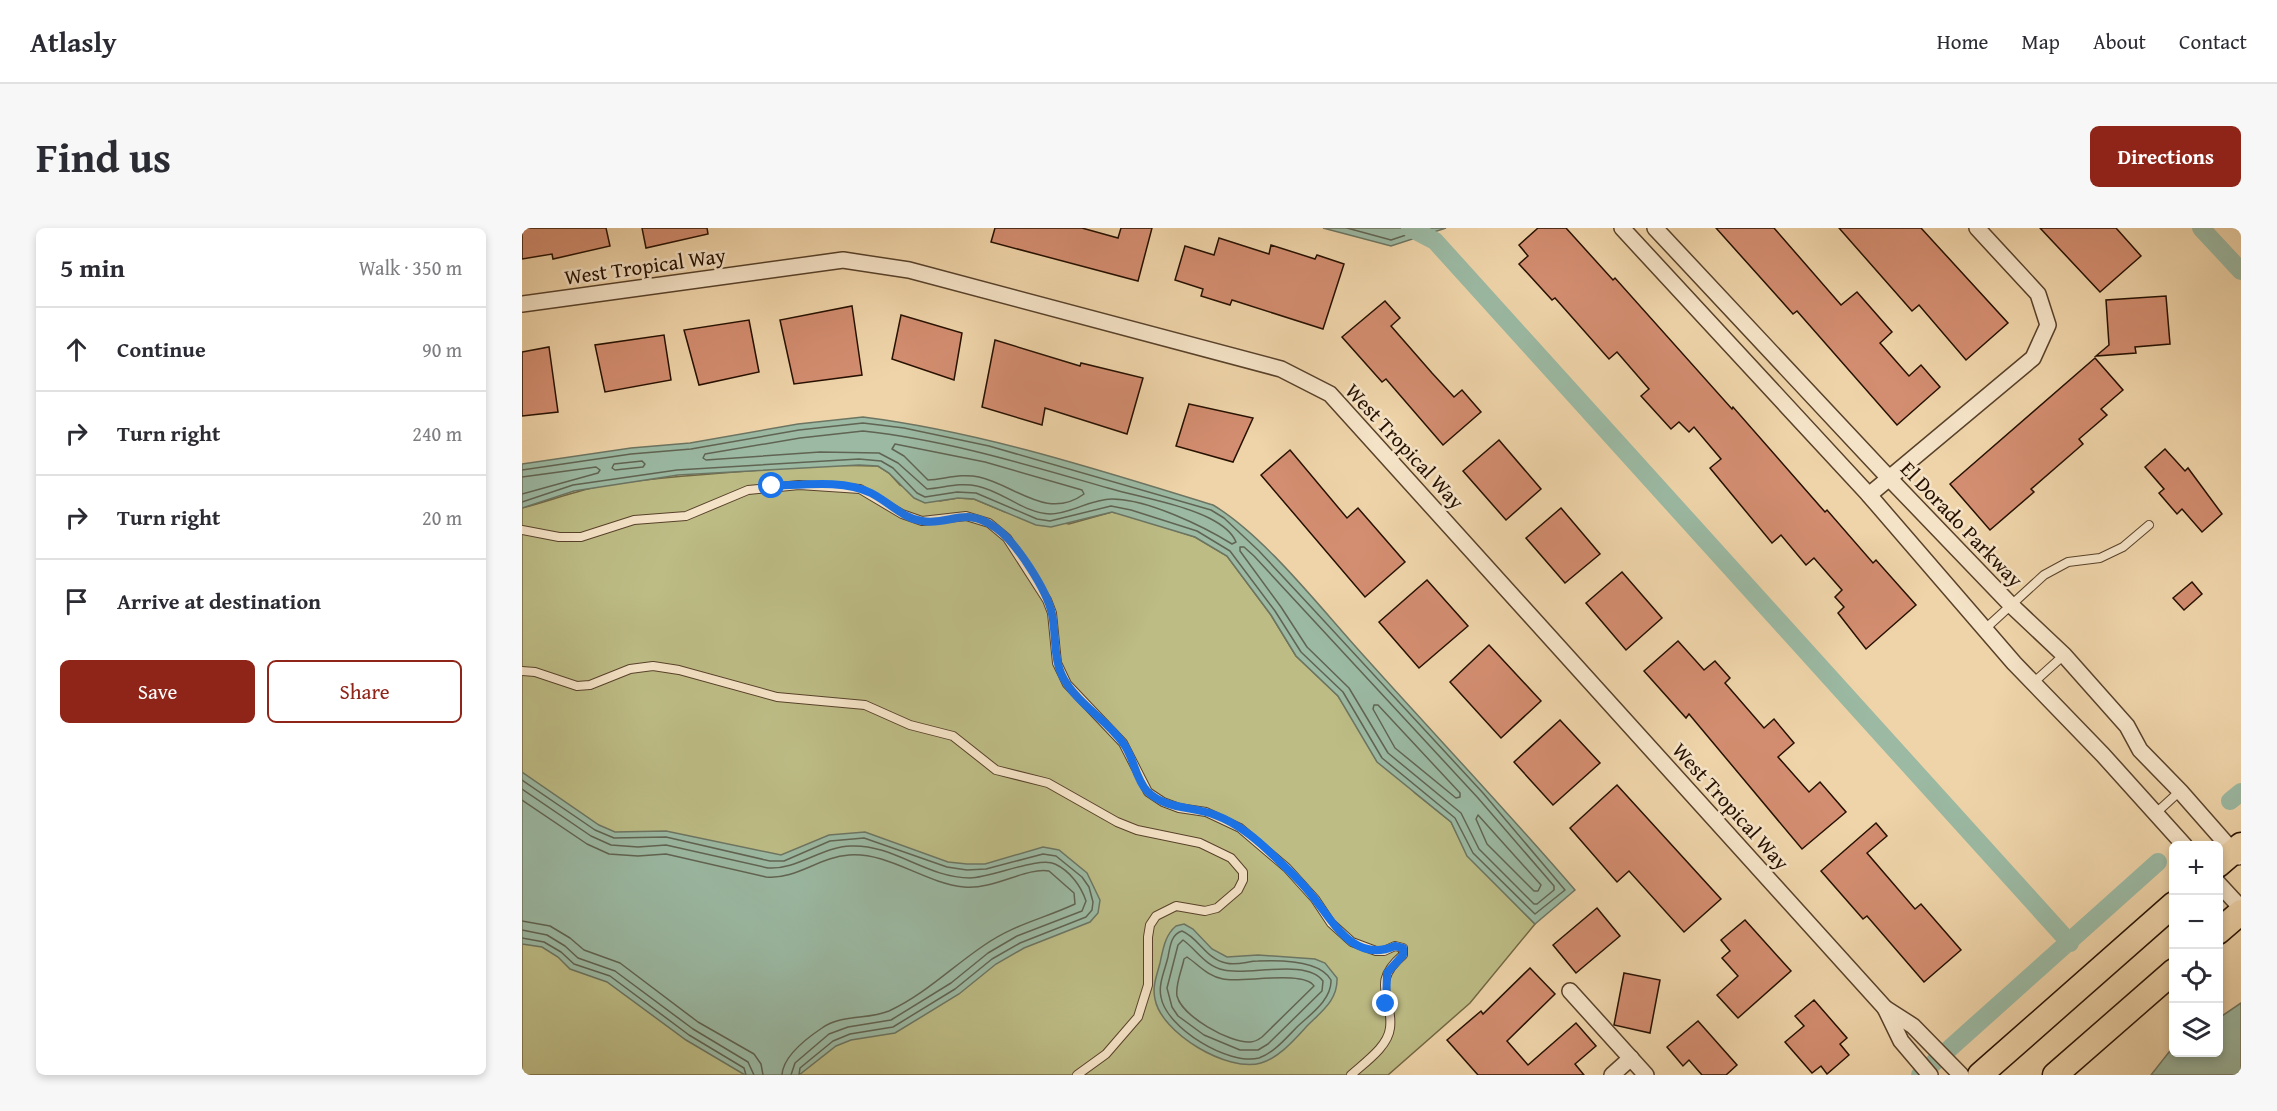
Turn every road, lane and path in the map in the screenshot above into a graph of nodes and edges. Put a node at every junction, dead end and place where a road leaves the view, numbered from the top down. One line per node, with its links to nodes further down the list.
1 (1622, 228): 6 (street)
2 (1656, 228): 5 (street, El Dorado Parkway)
3 (1977, 228): 5 (street)
4 (522, 304): 24 (street, West Tropical Way)
5 (1889, 478): 6 (street); 9 (street, El Dorado Parkway)
6 (1869, 495): 10 (street)
7 (2149, 525): 9 (lane)
8 (522, 530): 27 (lane)
9 (2011, 605): 10 (lane); 11 (street, El Dorado Parkway)
10 (1985, 628): 13 (street)
11 (2064, 655): 13 (lane); 14 (street, El Dorado Parkway)
12 (522, 671): 26 (lane)
13 (2033, 683): 15 (street)
14 (2180, 791): 15 (lane); 17 (street, El Dorado Parkway)
15 (2156, 813): 16 (street)
16 (2181, 841)
17 (2233, 855)
18 (2223, 889): 20 (street)
19 (2169, 908): 32 (main road)
20 (2241, 910): 21 (main road)
21 (2223, 927)
22 (2169, 975): 33 (main road)
23 (1570, 991): 25 (street)
24 (1885, 1008): 30 (street, West Tropical Way); 31 (street, West Tropical Way)
25 (1631, 1058): 28 (street); 29 (street)
26 (1077, 1075)
27 (1351, 1075)
28 (1612, 1075)
29 (1646, 1075)
30 (1930, 1075)
31 (1961, 1075)
32 (1980, 1075)
33 (2055, 1075)

